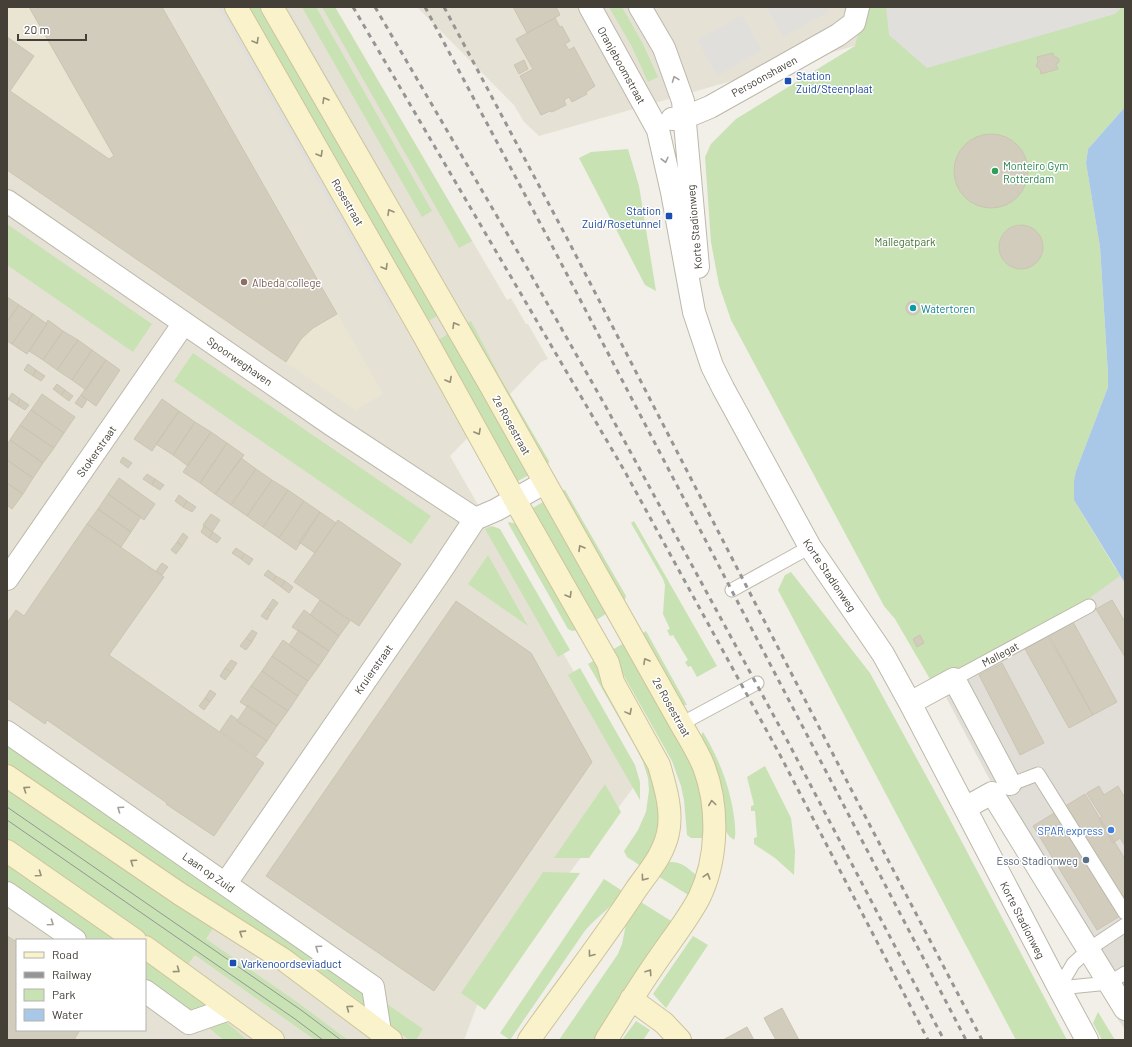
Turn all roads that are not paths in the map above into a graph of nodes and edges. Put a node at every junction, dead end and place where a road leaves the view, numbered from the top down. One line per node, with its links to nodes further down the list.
1 (236, 7): 12 (main road, Rosestraat, one-way to 12)
2 (272, 7): 11 (main road, 2e Rosestraat, one-way to 2)
3 (590, 7): 7 (street, Oranjeboomstraat)
4 (640, 7): 6 (street, one-way to 4)
5 (858, 7): 6 (street, Persoonshaven)
6 (686, 117): 7 (street, Persoonshaven); 10 (street, Korte Stadionweg)
7 (654, 123): 10 (street, Korte Stadionweg, one-way to 10)
8 (7, 201): 9 (street, Spoorweghaven)
9 (184, 323): 13 (street, Spoorweghaven); 15 (street, Stokerstraat)
10 (703, 338): 14 (street, Korte Stadionweg)
11 (544, 483): 12 (street); 21 (main road, 2e Rosestraat, one-way to 11)
12 (515, 500): 13 (street); 43 (main road, one-way to 43)
13 (475, 519): 27 (street, Kruierstraat)
14 (810, 547): 16 (lane); 20 (street, Korte Stadionweg)
15 (7, 579)
16 (732, 590)
17 (1089, 606): 18 (lane, Mallegat)
18 (954, 679): 20 (street, Mallegat); 24 (street)
19 (757, 684): 21 (lane)
20 (910, 703): 25 (street, Korte Stadionweg)
21 (681, 724): 38 (main road, 2e Rosestraat, one-way to 21)
22 (7, 732): 27 (street, Laan op Zuid, one-way to 22)
23 (7, 776): 41 (main road, Laan op Zuid, one-way to 23)
24 (1001, 789): 25 (street); 29 (lane); 34 (street)
25 (965, 808): 36 (street, Korte Stadionweg)
26 (7, 851): 32 (main road, one-way to 32)
27 (226, 883): 41 (street, Laan op Zuid, one-way to 27)
28 (7, 893): 31 (street, one-way to 31)
29 (1125, 912)
30 (1125, 926): 34 (lane)
31 (74, 939)
32 (134, 939)
33 (146, 948): 39 (main road, one-way to 39)
34 (1089, 949): 35 (street); 36 (lane)
35 (1117, 978): 36 (lane); 40 (street)
36 (1059, 988): 46 (street, Korte Stadionweg)
37 (146, 992): 39 (street)
38 (631, 999): 44 (main road, 2e Rosestraat); 45 (main road)
39 (229, 1009): 42 (main road)
40 (1125, 1009)
41 (385, 1036)
42 (273, 1040)
43 (529, 1040)
44 (606, 1040)
45 (680, 1040)
46 (1087, 1040)

